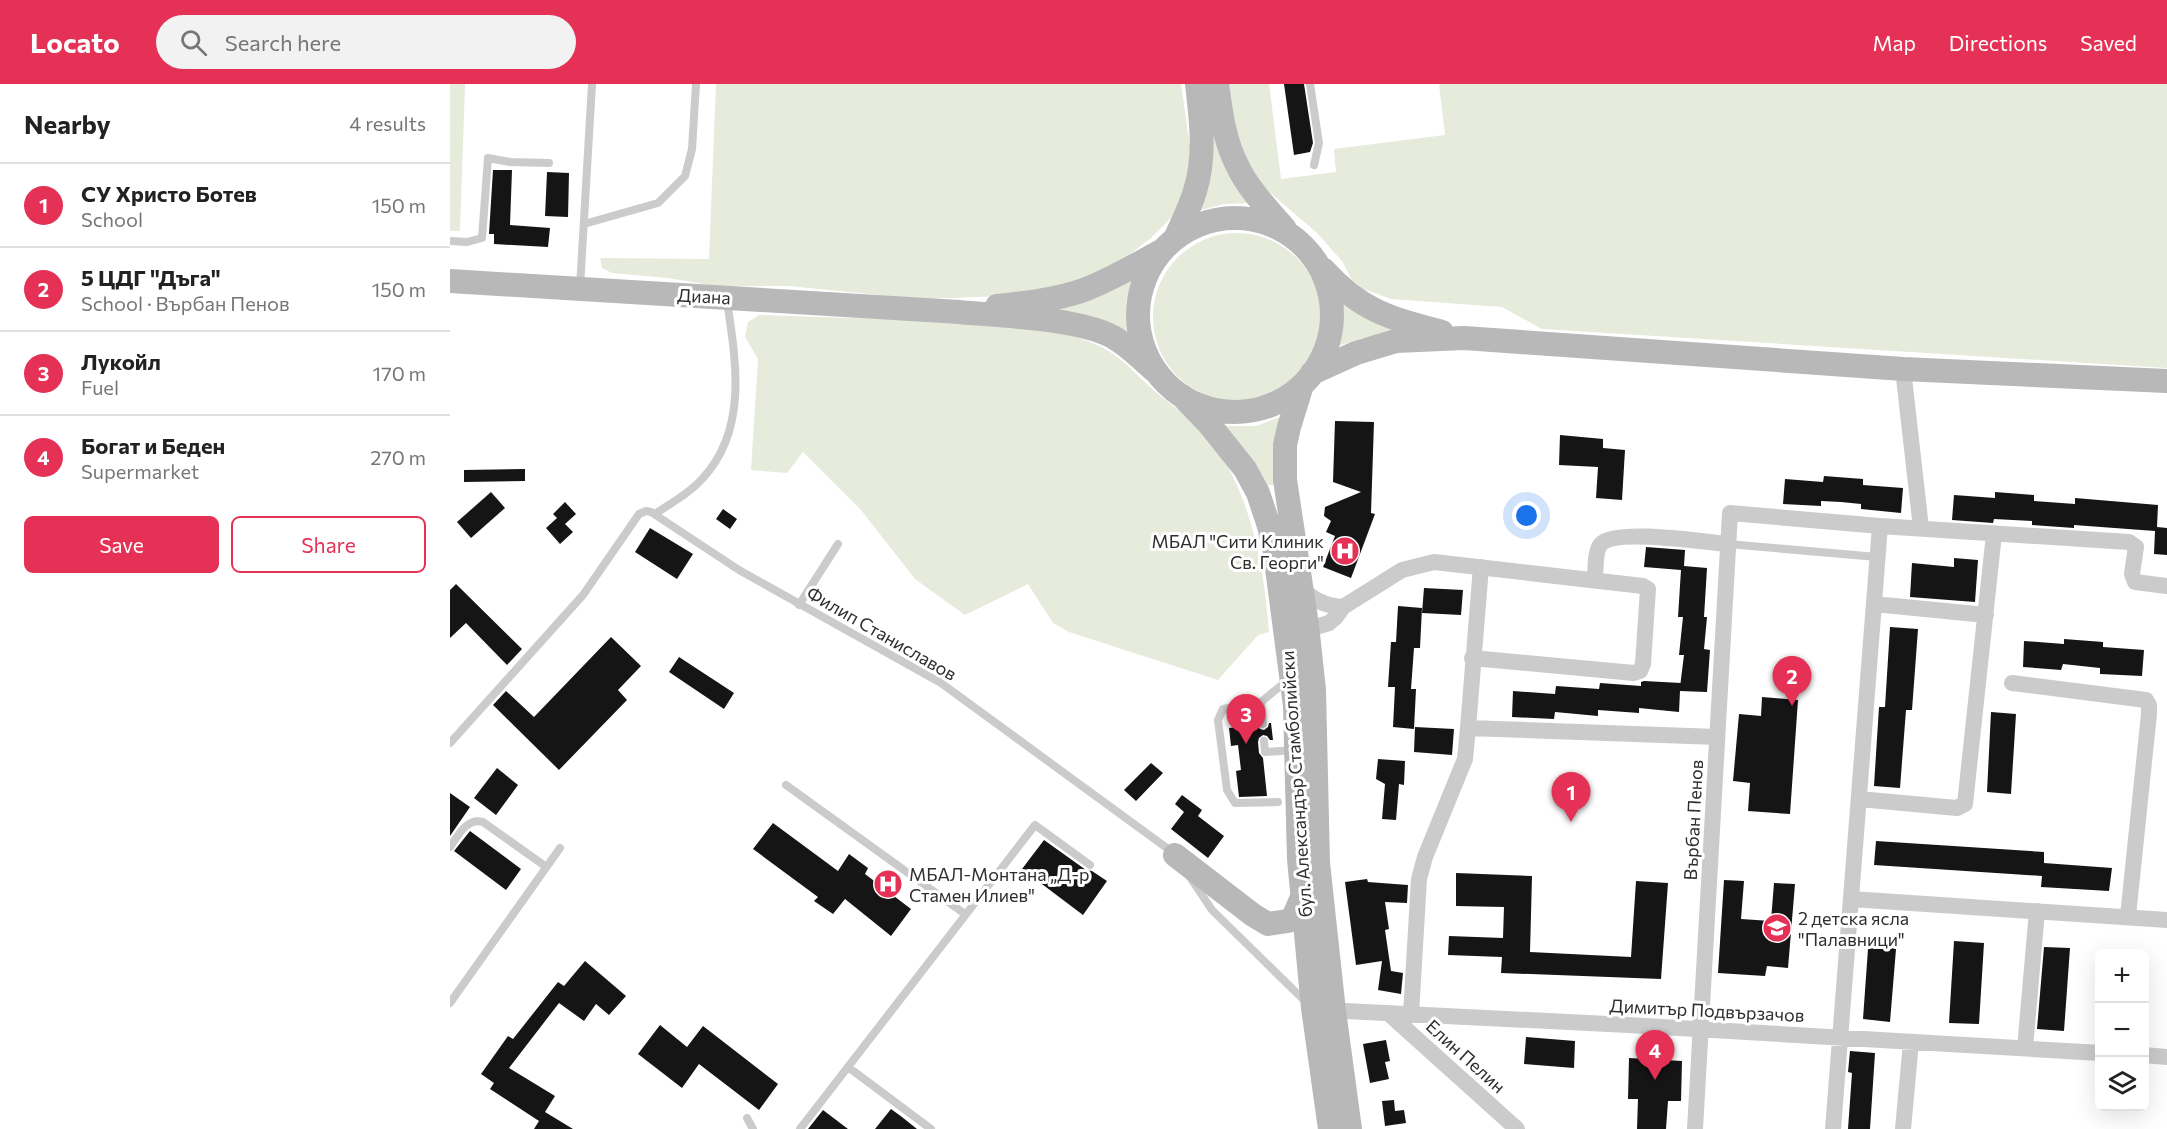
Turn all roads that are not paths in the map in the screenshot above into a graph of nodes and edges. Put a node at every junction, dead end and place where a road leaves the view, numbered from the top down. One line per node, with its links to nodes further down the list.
1 (592, 84): 8 (lane)
2 (696, 84): 8 (lane)
3 (1197, 84): 11 (main road)
4 (1217, 84): 9 (main road)
5 (1310, 84): 7 (lane)
6 (549, 163): 10 (lane)
7 (1314, 165)
8 (584, 224): 14 (lane)
9 (1290, 235): 11 (main road); 12 (main road)
10 (450, 241)
11 (1169, 244): 16 (main road); 19 (main road)
12 (1314, 259): 17 (main road); 20 (main road)
13 (450, 281): 14 (main road, Диана)
14 (580, 289): 15 (main road, Диана)
15 (726, 298): 16 (main road, Диана); 23 (lane)
16 (959, 312): 19 (main road)
17 (1464, 338): 18 (main road); 20 (main road)
18 (1903, 369): 21 (main road); 25 (street)
19 (1156, 372): 22 (main road)
20 (1307, 379): 22 (main road); 34 (main road, бул. Александър Стамболийски)
21 (2167, 381)
22 (1182, 396): 29 (main road, бул. Александър Стамболийски)
23 (655, 514): 36 (lane, Филип Станиславов); 48 (lane)
24 (1880, 526): 25 (street); 28 (street, Върбан Пенов); 30 (street)
25 (1921, 528): 26 (street)
26 (1994, 534): 33 (street); 38 (street)
27 (838, 544): 36 (lane)
28 (1728, 544): 30 (lane); 32 (street); 46 (street, Върбан Пенов)
29 (1275, 553): 39 (main road); 41 (main road, бул. Александър Стамболийски)
30 (1877, 557): 35 (street)
31 (1481, 567): 32 (street); 37 (street); 40 (street)
32 (1595, 580): 40 (street)
33 (2167, 586)
34 (1302, 588): 37 (street); 39 (main road, бул. Александър Стамболийски)
35 (1874, 604): 38 (street); 51 (street)
36 (799, 605): 55 (lane, Филип Станиславов)
37 (1343, 607): 39 (street)
38 (1986, 615): 51 (street)
39 (1307, 625): 49 (main road, бул. Александър Стамболийски)
40 (1472, 658): 45 (street)
41 (1292, 677): 43 (lane); 49 (main road, бул. Александър Стамболийски)
42 (2012, 683): 62 (street)
43 (1261, 702): 44 (lane); 52 (lane)
44 (1263, 724)
45 (1468, 728): 46 (street); 67 (street)
46 (1717, 737): 68 (street, Върбан Пенов)
47 (1264, 741): 49 (lane)
48 (450, 743)
49 (1308, 750): 58 (main road, бул. Александър Стамболийски); 65 (main road, бул. Александър Стамболийски)
50 (786, 785): 61 (lane)
51 (1859, 799): 59 (street)
52 (1278, 802)
53 (450, 847): 57 (lane)
54 (560, 848): 57 (lane)
55 (1175, 855): 58 (main road); 65 (lane, Филип Станиславов)
56 (1090, 865): 61 (lane)
57 (545, 866): 64 (lane)
58 (1302, 897): 65 (main road, бул. Александър Стамболийски)
59 (1851, 899): 60 (street); 69 (street)
60 (2037, 911): 62 (street); 71 (street)
61 (965, 914): 75 (lane)
62 (2128, 916): 63 (street)
63 (2167, 920)
64 (450, 1003)
65 (1324, 1009): 66 (street, Димитър Подвързачов); 80 (main road, бул. Александър Стамболийски); 81 (main road, бул. Александър Стамболийски)
66 (1388, 1013): 67 (street, Димитър Подвързачов); 82 (street, Елин Пелин)
67 (1411, 1014): 68 (street, Димитър Подвързачов)
68 (1700, 1029): 69 (street, Димитър Подвързачов); 83 (street, Върбан Пенов)
69 (1840, 1037): 70 (street, Димитър Подвързачов); 84 (street)
70 (1911, 1042): 71 (street, Димитър Подвързачов); 85 (street)
71 (2025, 1048): 72 (street, Димитър Подвързачов)
72 (2095, 1053)
73 (2149, 1055): 74 (street)
74 (2167, 1057)
75 (848, 1067): 78 (lane); 79 (lane)
76 (747, 1118): 77 (lane)
77 (753, 1129)
78 (800, 1129)
79 (931, 1129)
80 (1330, 1129)
81 (1350, 1129)
82 (1517, 1129)
83 (1695, 1129)
84 (1833, 1129)
85 (1903, 1129)

